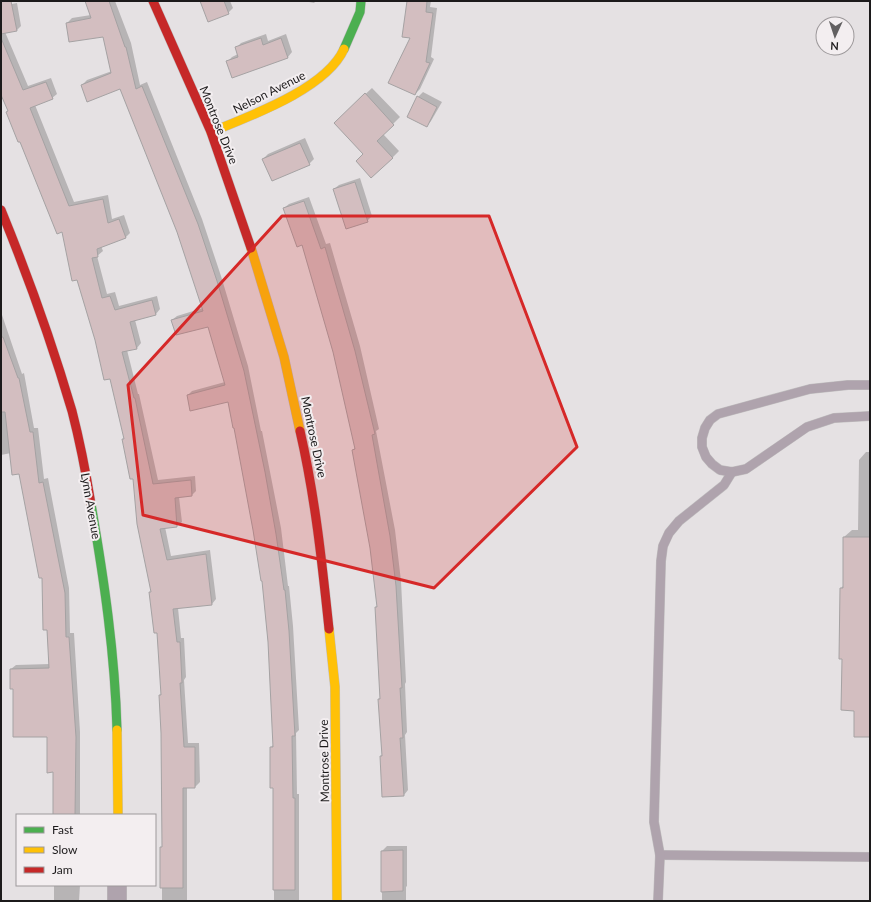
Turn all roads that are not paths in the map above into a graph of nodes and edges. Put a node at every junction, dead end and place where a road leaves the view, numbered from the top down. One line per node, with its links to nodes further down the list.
1 (153, 1): 3 (street, Montrose Drive)
2 (361, 1): 3 (street, Nelson Avenue)
3 (211, 132): 13 (street, Montrose Drive)
4 (1, 210): 8 (street, Lynn Avenue)
5 (870, 385): 7 (lane)
6 (870, 416): 7 (lane)
7 (732, 472): 9 (lane)
8 (118, 814)
9 (660, 855): 10 (lane); 14 (lane)
10 (870, 857)
11 (117, 886): 12 (street)
12 (117, 901)
13 (337, 901)
14 (658, 901)

